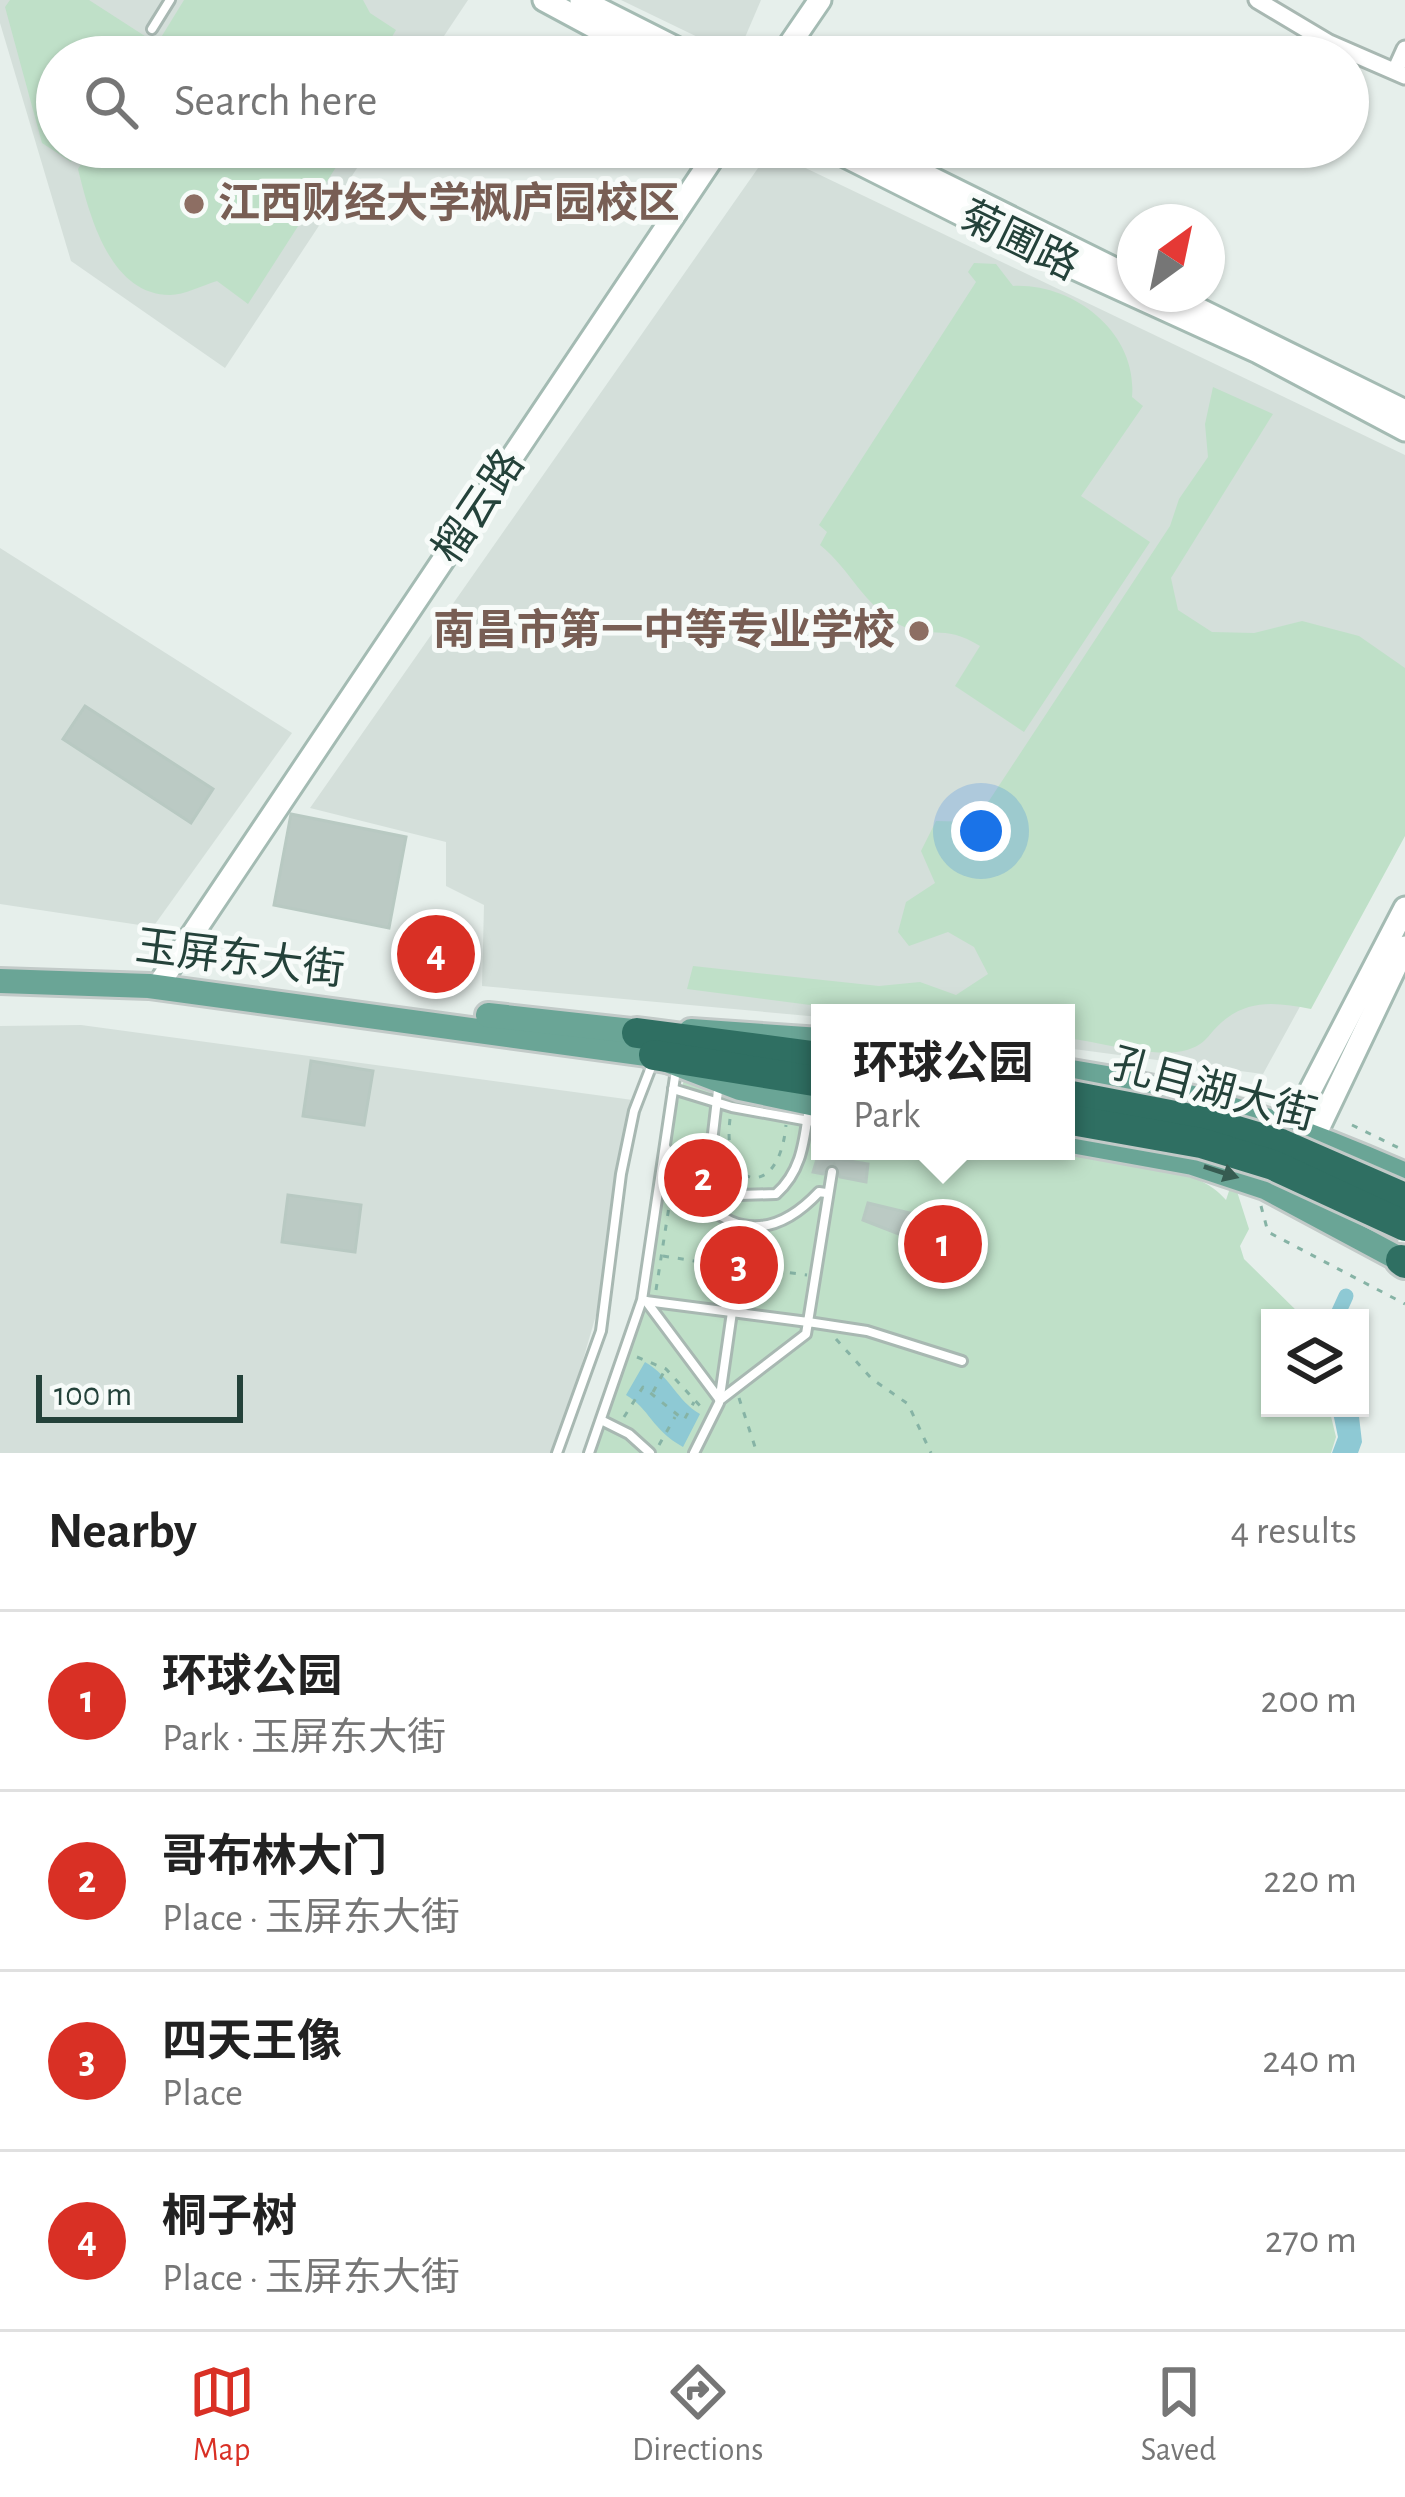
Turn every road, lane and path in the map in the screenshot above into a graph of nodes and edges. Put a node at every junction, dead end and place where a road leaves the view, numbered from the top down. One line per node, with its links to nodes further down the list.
1 (170, 0): 8 (lane)
2 (544, 0): 9 (street)
3 (581, 0): 7 (street)
4 (803, 0): 11 (street)
5 (820, 0): 12 (street)
6 (1257, 0): 13 (street)
7 (626, 10): 10 (street)
8 (152, 29)
9 (611, 36)
10 (664, 36)
11 (780, 36)
12 (795, 36)
13 (1317, 36)
14 (1405, 49): 16 (street)
15 (1369, 60): 16 (street)
16 (1400, 74)
17 (692, 168): 28 (street, 榴云路)
18 (706, 168): 28 (street, 榴云路)
19 (869, 168): 24 (street, 菊圃路)
20 (912, 168): 21 (street, 菊圃路)
21 (1117, 269)
22 (1204, 312): 23 (street)
23 (1405, 411)
24 (1405, 430)
25 (1405, 908): 42 (street)
26 (1405, 947): 44 (street)
27 (0, 970): 28 (main road, 玉屏东大街)
28 (157, 981): 29 (main road, 玉屏东大街); 31 (main road, 玉屏东大街)
29 (0, 982)
30 (811, 1039): 31 (main road, 玉屏东大街)
31 (666, 1057): 32 (highway); 34 (main road, 玉屏东大街); 36 (highway); 46 (lane); 76 (lane)
32 (811, 1058)
33 (1075, 1073): 42 (main road)
34 (717, 1091): 37 (main road, 玉屏东大街); 40 (lane)
35 (1075, 1097): 53 (highway, 孔目湖大街, bridge)
36 (811, 1106)
37 (811, 1106)
38 (1075, 1121): 54 (highway, 孔目湖大街, bridge)
39 (730, 1122): 43 (path)
40 (811, 1122)
41 (1352, 1125): 47 (path)
42 (1291, 1126): 44 (main road); 51 (street)
43 (785, 1130)
44 (1316, 1136): 50 (main road); 51 (street)
45 (1075, 1142): 51 (main road, one-way to 51)
46 (665, 1145): 48 (lane); 60 (lane)
47 (1405, 1151)
48 (675, 1167): 52 (lane); 55 (path)
49 (832, 1172): 52 (lane)
50 (1405, 1175)
51 (1265, 1186): 57 (main road); 61 (path)
52 (826, 1193): 59 (lane)
53 (1405, 1198)
54 (1405, 1226)
55 (661, 1256): 56 (path); 60 (path)
56 (704, 1262): 58 (path); 58 (path)
57 (1404, 1262)
58 (773, 1270): 59 (path)
59 (814, 1276): 63 (lane)
60 (647, 1301): 62 (lane); 65 (lane); 70 (lane)
61 (1405, 1304)
62 (732, 1312): 63 (lane); 70 (lane)
63 (808, 1322): 64 (lane); 68 (lane)
64 (824, 1324): 66 (lane); 81 (path)
65 (623, 1356): 67 (path); 74 (lane)
66 (962, 1361)
67 (665, 1371): 69 (path); 71 (path)
68 (735, 1389): 70 (lane); 80 (path)
69 (653, 1392): 73 (path); 75 (path)
70 (720, 1400): 72 (lane)
71 (694, 1402): 72 (path); 73 (path)
72 (714, 1414): 79 (lane)
73 (676, 1416): 78 (path)
74 (601, 1420): 75 (lane); 77 (lane)
75 (617, 1428): 78 (lane)
76 (557, 1453)
77 (589, 1453)
78 (652, 1453)
79 (694, 1453)
80 (758, 1453)
81 (931, 1453)

